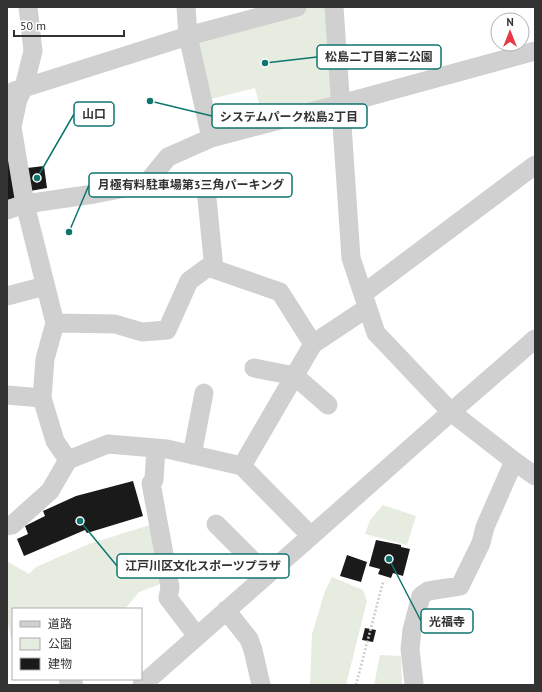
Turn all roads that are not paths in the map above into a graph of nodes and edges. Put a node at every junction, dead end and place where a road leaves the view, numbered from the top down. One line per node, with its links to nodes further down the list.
1 (28, 7): 7 (street)
2 (186, 7): 5 (street)
3 (297, 7): 5 (street)
4 (334, 7): 8 (street)
5 (188, 36): 7 (street); 9 (street)
6 (535, 51): 8 (street)
7 (15, 90): 10 (street)
8 (341, 104): 9 (street); 18 (street)
9 (212, 138): 13 (street)
10 (12, 153): 13 (street)
11 (535, 165): 18 (street)
12 (206, 189): 15 (street)
13 (25, 204): 14 (street); 16 (street)
14 (7, 210)
15 (214, 270): 19 (street); 21 (street)
16 (45, 286): 17 (street); 19 (street)
17 (7, 296)
18 (365, 301): 21 (street); 28 (street)
19 (55, 323): 26 (street)
20 (535, 339): 28 (street)
21 (313, 344): 23 (street)
22 (254, 368): 23 (street)
23 (295, 376): 27 (street); 33 (street)
24 (204, 393): 30 (street)
25 (7, 396): 26 (street)
26 (42, 398): 31 (street)
27 (328, 405)
28 (451, 412): 32 (street); 37 (street)
29 (156, 448): 30 (street); 31 (street); 40 (street)
30 (192, 455): 33 (street)
31 (68, 460): 36 (street)
32 (514, 461): 34 (street); 43 (street)
33 (242, 466): 37 (street)
34 (535, 476)
35 (216, 524): 38 (street)
36 (7, 526)
37 (311, 536): 38 (street)
38 (267, 575): 39 (street)
39 (226, 610): 40 (street); 42 (street)
40 (197, 636): 41 (street)
41 (142, 685)
42 (261, 685)
43 (416, 685)

